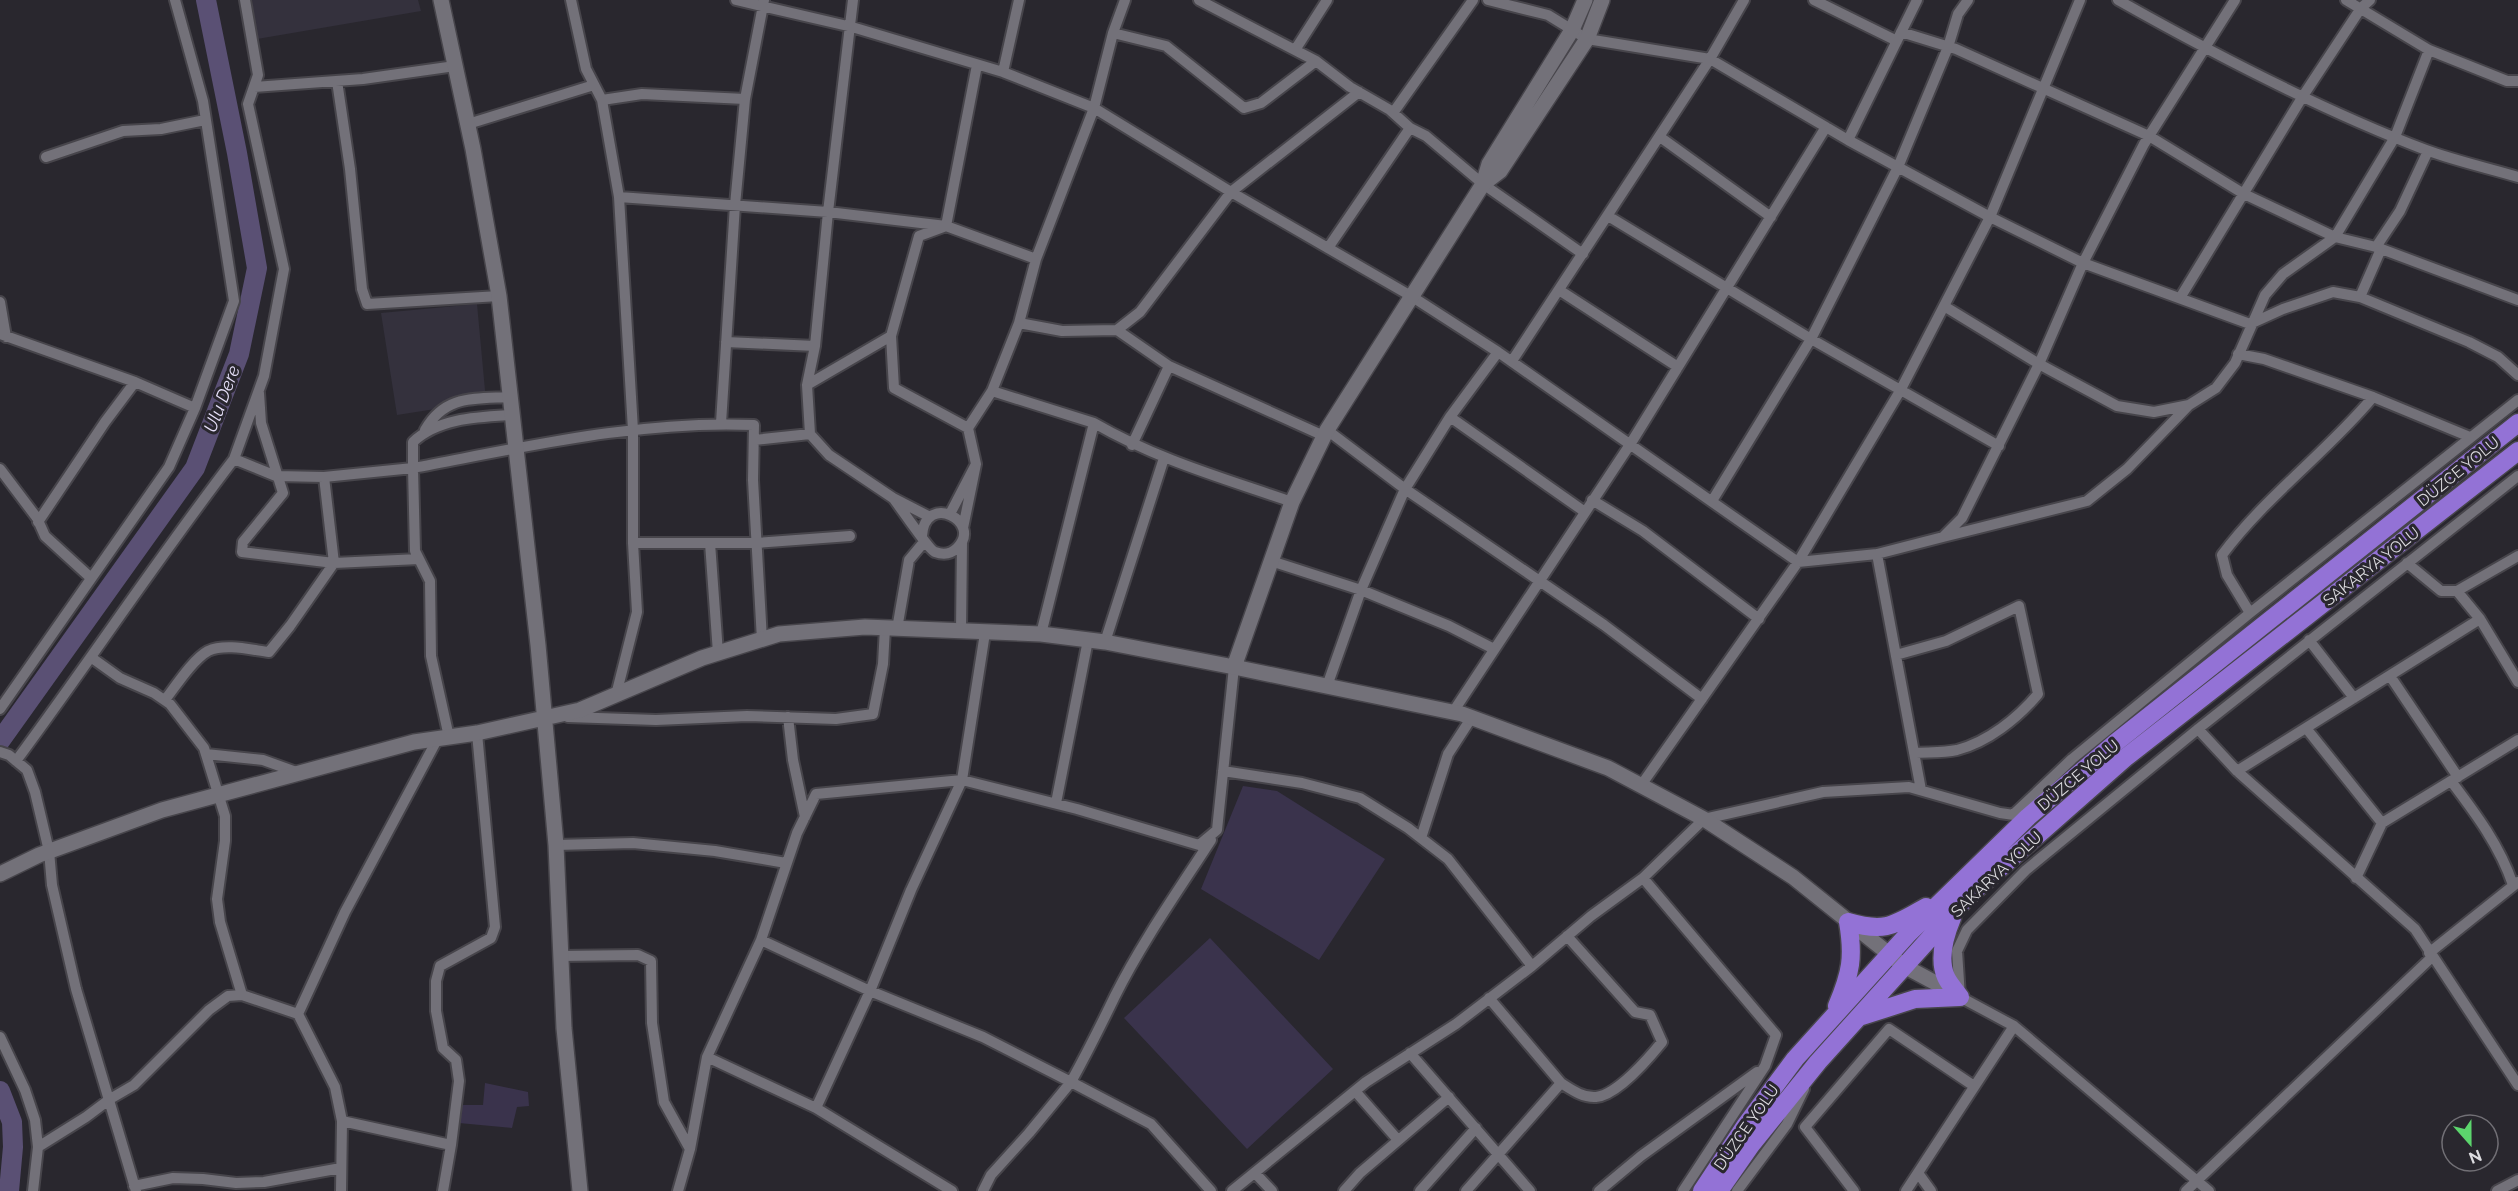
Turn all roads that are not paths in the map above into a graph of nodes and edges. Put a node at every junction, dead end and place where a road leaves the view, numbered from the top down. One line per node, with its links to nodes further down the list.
1 (174, 0): 53 (street)
2 (244, 0): 45 (street)
3 (441, 0): 40 (main road)
4 (571, 0): 44 (street)
5 (736, 0): 25 (street)
6 (853, 0): 28 (street)
7 (1019, 0): 41 (street)
8 (1125, 0): 30 (street)
9 (1199, 0): 35 (street)
10 (1327, 0): 35 (street)
11 (1473, 0): 52 (street)
12 (1488, 0): 27 (street)
13 (1527, 0): 27 (street)
14 (1585, 0): 29 (main road)
15 (1602, 0): 32 (main road)
16 (1744, 0): 37 (street)
17 (1814, 0): 31 (street)
18 (1917, 0): 31 (street)
19 (1968, 0): 33 (street)
20 (2080, 0): 46 (street)
21 (2118, 0): 34 (street)
22 (2235, 0): 34 (street)
23 (2346, 0): 26 (street)
24 (2370, 0): 26 (street)
25 (764, 3): 28 (street); 50 (street)
26 (2361, 8): 36 (street); 48 (street)
27 (1548, 15): 29 (street)
28 (852, 27): 39 (street); 70 (street)
29 (1572, 30): 32 (street); 65 (main road)
30 (1113, 33): 38 (street); 51 (street)
31 (1899, 37): 33 (street); 60 (street)
32 (1587, 39): 37 (street); 65 (main road)
33 (1948, 47): 46 (street); 63 (street)
34 (2205, 49): 48 (street); 58 (street)
35 (1295, 50): 38 (street)
36 (2429, 50): 43 (street); 59 (street)
37 (1710, 58): 55 (street); 57 (street)
38 (1316, 61): 47 (street)
39 (977, 64): 41 (street); 74 (street)
40 (455, 66): 42 (street); 54 (main road)
41 (1003, 72): 51 (street)
42 (337, 81): 45 (street); 83 (street)
43 (2518, 81)
44 (594, 85): 49 (street); 54 (street)
45 (254, 87): 107 (street)
46 (2043, 90): 58 (street); 73 (street)
47 (1359, 92): 52 (street); 66 (street)
48 (2303, 96): 59 (street); 67 (street)
49 (602, 99): 50 (street); 68 (street)
50 (745, 99): 69 (street)
51 (1094, 108): 66 (street); 79 (street)
52 (1393, 113): 56 (street)
53 (205, 120): 62 (street); 114 (street)
54 (468, 123): 83 (main road)
55 (1826, 127): 60 (street); 72 (street)
56 (1410, 128): 65 (street); 76 (street)
57 (1660, 136): 71 (street); 72 (street)
58 (2149, 136): 67 (street); 80 (street)
59 (2395, 137): 61 (street); 75 (street)
60 (1848, 140): 63 (street)
61 (2428, 151): 64 (street); 77 (street)
62 (45, 157)
63 (1898, 167): 73 (street); 95 (street)
64 (2518, 177)
65 (1483, 183): 78 (street); 84 (main road)
66 (1231, 192): 76 (street); 92 (street)
67 (2244, 194): 75 (street); 86 (street)
68 (619, 197): 69 (street); 122 (street)
69 (735, 205): 70 (street); 96 (street)
70 (828, 212): 74 (street); 97 (street)
71 (1608, 216): 78 (street); 81 (street)
72 (1771, 217): 81 (street)
73 (1990, 217): 80 (street); 89 (street)
74 (946, 226): 79 (street); 94 (street)
75 (2335, 237): 77 (street); 91 (street)
76 (1328, 248): 84 (street)
77 (2379, 248): 85 (street); 87 (street)
78 (1583, 254): 82 (street)
79 (1036, 259): 90 (street)
80 (2083, 263): 86 (street); 101 (street)
81 (1727, 287): 95 (street); 103 (street)
82 (1559, 290): 100 (street); 103 (street)
83 (499, 296): 110 (main road)
84 (1411, 296): 98 (street); 123 (main road)
85 (2360, 297): 91 (street); 104 (street)
86 (2180, 298): 91 (street)
87 (2518, 300)
88 (0, 302): 93 (street)
89 (1944, 306): 101 (street); 109 (street)
90 (1019, 323): 92 (street); 108 (street)
91 (2250, 324): 99 (street)
92 (1117, 330): 102 (street)
93 (3, 335): 105 (street)
94 (891, 336): 106 (street); 120 (street)
95 (1811, 339): 109 (street); 143 (street)
96 (726, 342): 97 (street); 117 (street)
97 (815, 346): 106 (street)
98 (1498, 352): 100 (street); 116 (street)
99 (2238, 354): 111 (street); 113 (street)
100 (1512, 361): 127 (street)
101 (2040, 364): 113 (street); 129 (street)
102 (1169, 366): 123 (street); 128 (street)
103 (1678, 367): 127 (street)
104 (2518, 375)
105 (135, 382): 114 (street); 148 (street)
106 (807, 385): 124 (street)
107 (259, 389): 133 (street); 137 (street)
108 (993, 391): 118 (street); 120 (street)
109 (1900, 391): 129 (street); 161 (street)
110 (510, 397): 115 (main road); 121 (street)
111 (2373, 397): 125 (street); 168 (street)
112 (2518, 400): 125 (street)
113 (2189, 405): 151 (street)
114 (195, 408): 164 (street)
115 (512, 415): 121 (street); 130 (main road)
116 (1450, 417): 140 (street); 145 (street)
117 (722, 423): 122 (street); 126 (street)
118 (1094, 423): 128 (street); 174 (street)
119 (2518, 423): 214 (highway, DÜZCE YOLU)
120 (968, 428): 134 (street)
121 (425, 430): 135 (street)
122 (633, 430): 130 (street); 154 (street)
123 (1325, 433): 140 (street); 144 (main road)
124 (810, 434): 126 (street); 141 (street)
125 (2470, 437): 168 (street)
126 (754, 440): 156 (street)
127 (1631, 443): 142 (street); 143 (street)
128 (1132, 444): 132 (street)
129 (1999, 446): 151 (street)
130 (516, 449): 135 (street); 194 (main road)
131 (2518, 451): 227 (highway, SAKARYA YOLU)
132 (1164, 458): 144 (street); 178 (street)
133 (234, 459): 137 (street); 182 (street)
134 (976, 464): 146 (street); 149 (street)
135 (413, 468): 139 (street); 159 (street)
136 (0, 470): 148 (street)
137 (276, 476): 139 (street); 162 (street)
138 (2518, 476): 163 (street)
139 (324, 477): 162 (street)
140 (1405, 489): 165 (street); 166 (street)
141 (893, 498): 147 (street); 152 (street)
142 (1592, 500): 145 (street); 169 (street)
143 (1712, 501): 161 (street)
144 (1292, 502): 160 (main road)
145 (1585, 512): 165 (street)
146 (950, 514): 147 (street); 149 (street)
147 (930, 517): 152 (street)
148 (38, 522): 164 (street)
149 (963, 528): 153 (street)
150 (850, 536): 156 (street)
151 (1943, 537): 157 (street)
152 (923, 539): 153 (street); 171 (street)
153 (962, 541): 172 (street)
154 (633, 543): 155 (street); 187 (street)
155 (710, 543): 156 (street); 180 (street)
156 (756, 543): 175 (street)
157 (1877, 554): 161 (street); 181 (street)
158 (2518, 556): 167 (street)
159 (419, 559): 162 (street); 200 (street)
160 (1271, 561): 166 (street); 183 (main road)
161 (1798, 562): 169 (street)
162 (334, 563): 191 (street)
163 (2407, 563): 167 (street); 177 (street)
164 (91, 578): 188 (street)
165 (1538, 581): 179 (street); 190 (street)
166 (1361, 590): 179 (street); 186 (street)
167 (2457, 591): 170 (street)
168 (2250, 613): 214 (street)
169 (1759, 619): 190 (street)
170 (2480, 619): 184 (street); 185 (street)
171 (891, 628): 172 (main road); 175 (main road); 195 (street)
172 (961, 632): 173 (main road)
173 (985, 633): 174 (main road); 209 (street)
174 (1041, 634): 176 (main road)
175 (762, 640): 180 (main road)
176 (1088, 640): 178 (main road); 213 (street)
177 (2309, 640): 189 (street); 198 (street)
178 (1105, 642): 183 (main road)
179 (1494, 649): 193 (street)
180 (718, 653): 187 (main road)
181 (1896, 655): 202 (street); 202 (street)
182 (92, 658): 191 (street); 204 (street)
183 (1234, 667): 186 (main road); 205 (street)
184 (2390, 676): 189 (street); 208 (street)
185 (2517, 679)
186 (1327, 686): 193 (main road)
187 (616, 695): 194 (main road)
188 (3, 698): 192 (street)
189 (2354, 698): 197 (street)
190 (1702, 699): 210 (street)
191 (165, 700): 203 (street)
192 (0, 709)
193 (1453, 712): 196 (main road)
194 (543, 717): 195 (street); 199 (main road); 220 (main road)
195 (788, 717): 215 (street)
196 (1472, 717): 210 (main road); 219 (street)
197 (2306, 728): 206 (street); 217 (street)
198 (2198, 729): 206 (street); 238 (street)
199 (477, 733): 200 (main road); 260 (street)
200 (444, 738): 207 (main road); 240 (street)
201 (2518, 740): 208 (street)
202 (1914, 753): 211 (street)
203 (206, 754): 207 (street); 212 (street)
204 (8, 756): 221 (street)
205 (1223, 771): 218 (street); 219 (street)
206 (2237, 771): 225 (street)
207 (299, 773): 212 (main road)
208 (2454, 779): 217 (street); 226 (street)
209 (962, 780): 213 (street); 215 (street); 236 (street)
210 (1642, 784): 216 (main road)
211 (1921, 790): 214 (street); 216 (street)
212 (217, 795): 221 (main road); 237 (street)
213 (1056, 803): 218 (street)
214 (2021, 815): 227 (highway, DÜZCE YOLU)
215 (805, 817): 222 (street)
216 (1704, 819): 224 (street); 228 (main road)
217 (2382, 823): 225 (street)
218 (1217, 830): 250 (street)
219 (1420, 838): 234 (street)
220 (556, 845): 222 (street); 233 (main road)
221 (49, 851): 223 (main road); 255 (street)
222 (786, 862): 230 (street)
223 (0, 874)
224 (1643, 878): 229 (street); 248 (street)
225 (2356, 878): 232 (street)
226 (2516, 884): 232 (street)
227 (1952, 902): 228 (highway); 231 (highway, DÜZCE YOLU); 235 (highway, SAKARYA YOLU); 238 (highway)
228 (1848, 922): 231 (main road); 241 (highway)
229 (1567, 936): 234 (street); 251 (street)
230 (761, 940): 236 (street); 246 (street)
231 (1889, 954): 235 (main road); 241 (highway, DÜZCE YOLU)
232 (2430, 955): 249 (street); 267 (street)
233 (560, 956): 262 (street); 273 (main road)
234 (1532, 966): 239 (street)
235 (1904, 966): 238 (main road); 242 (highway, SAKARYA YOLU)
236 (870, 991): 250 (street); 256 (street)
237 (242, 995): 240 (street); 255 (street)
238 (1960, 997): 242 (highway); 243 (street)
239 (1489, 998): 245 (street); 251 (street)
240 (298, 1014): 257 (street)
241 (1833, 1016): 286 (highway, DÜZCE YOLU)
242 (1857, 1018): 247 (highway, SAKARYA YOLU)
243 (2014, 1026): 252 (street); 267 (street)
244 (0, 1037): 261 (street)
245 (1410, 1053): 253 (street); 254 (street)
246 (706, 1057): 256 (street); 262 (street)
247 (1818, 1062): 287 (highway, SAKARYA YOLU); 288 (street)
248 (1765, 1066): 284 (street); 285 (street)
249 (2517, 1080)
250 (1071, 1082): 276 (street); 277 (street)
251 (1561, 1083): 263 (street)
252 (1974, 1086): 266 (street); 289 (street)
253 (1355, 1091): 259 (street); 265 (street)
254 (1449, 1097): 258 (street); 259 (street)
255 (110, 1098): 261 (street); 269 (street)
256 (816, 1108): 275 (street)
257 (342, 1121): 260 (street); 264 (street)
258 (1476, 1128): 263 (street); 281 (street)
259 (1398, 1140): 280 (street)
260 (451, 1145): 272 (street)
261 (38, 1147): 270 (street)
262 (690, 1149): 274 (street)
263 (1498, 1153): 282 (street); 283 (street)
264 (341, 1168): 269 (street); 271 (street)
265 (1255, 1173): 278 (street); 279 (street)
266 (1918, 1173): 290 (street); 291 (street)
267 (2199, 1180): 292 (street); 293 (street)
268 (2518, 1180): 294 (street)
269 (135, 1188)
270 (33, 1191)
271 (341, 1191)
272 (443, 1191)
273 (580, 1191)
274 (678, 1191)
275 (952, 1191)
276 (982, 1191)
277 (1210, 1191)
278 (1232, 1191)
279 (1272, 1191)
280 (1344, 1191)
281 (1420, 1191)
282 (1466, 1191)
283 (1530, 1191)
284 (1599, 1191)
285 (1683, 1191)
286 (1702, 1191)
287 (1719, 1191)
288 (1737, 1191)
289 (1854, 1191)
290 (1906, 1191)
291 (1931, 1191)
292 (2187, 1191)
293 (2209, 1191)
294 (2497, 1191)

